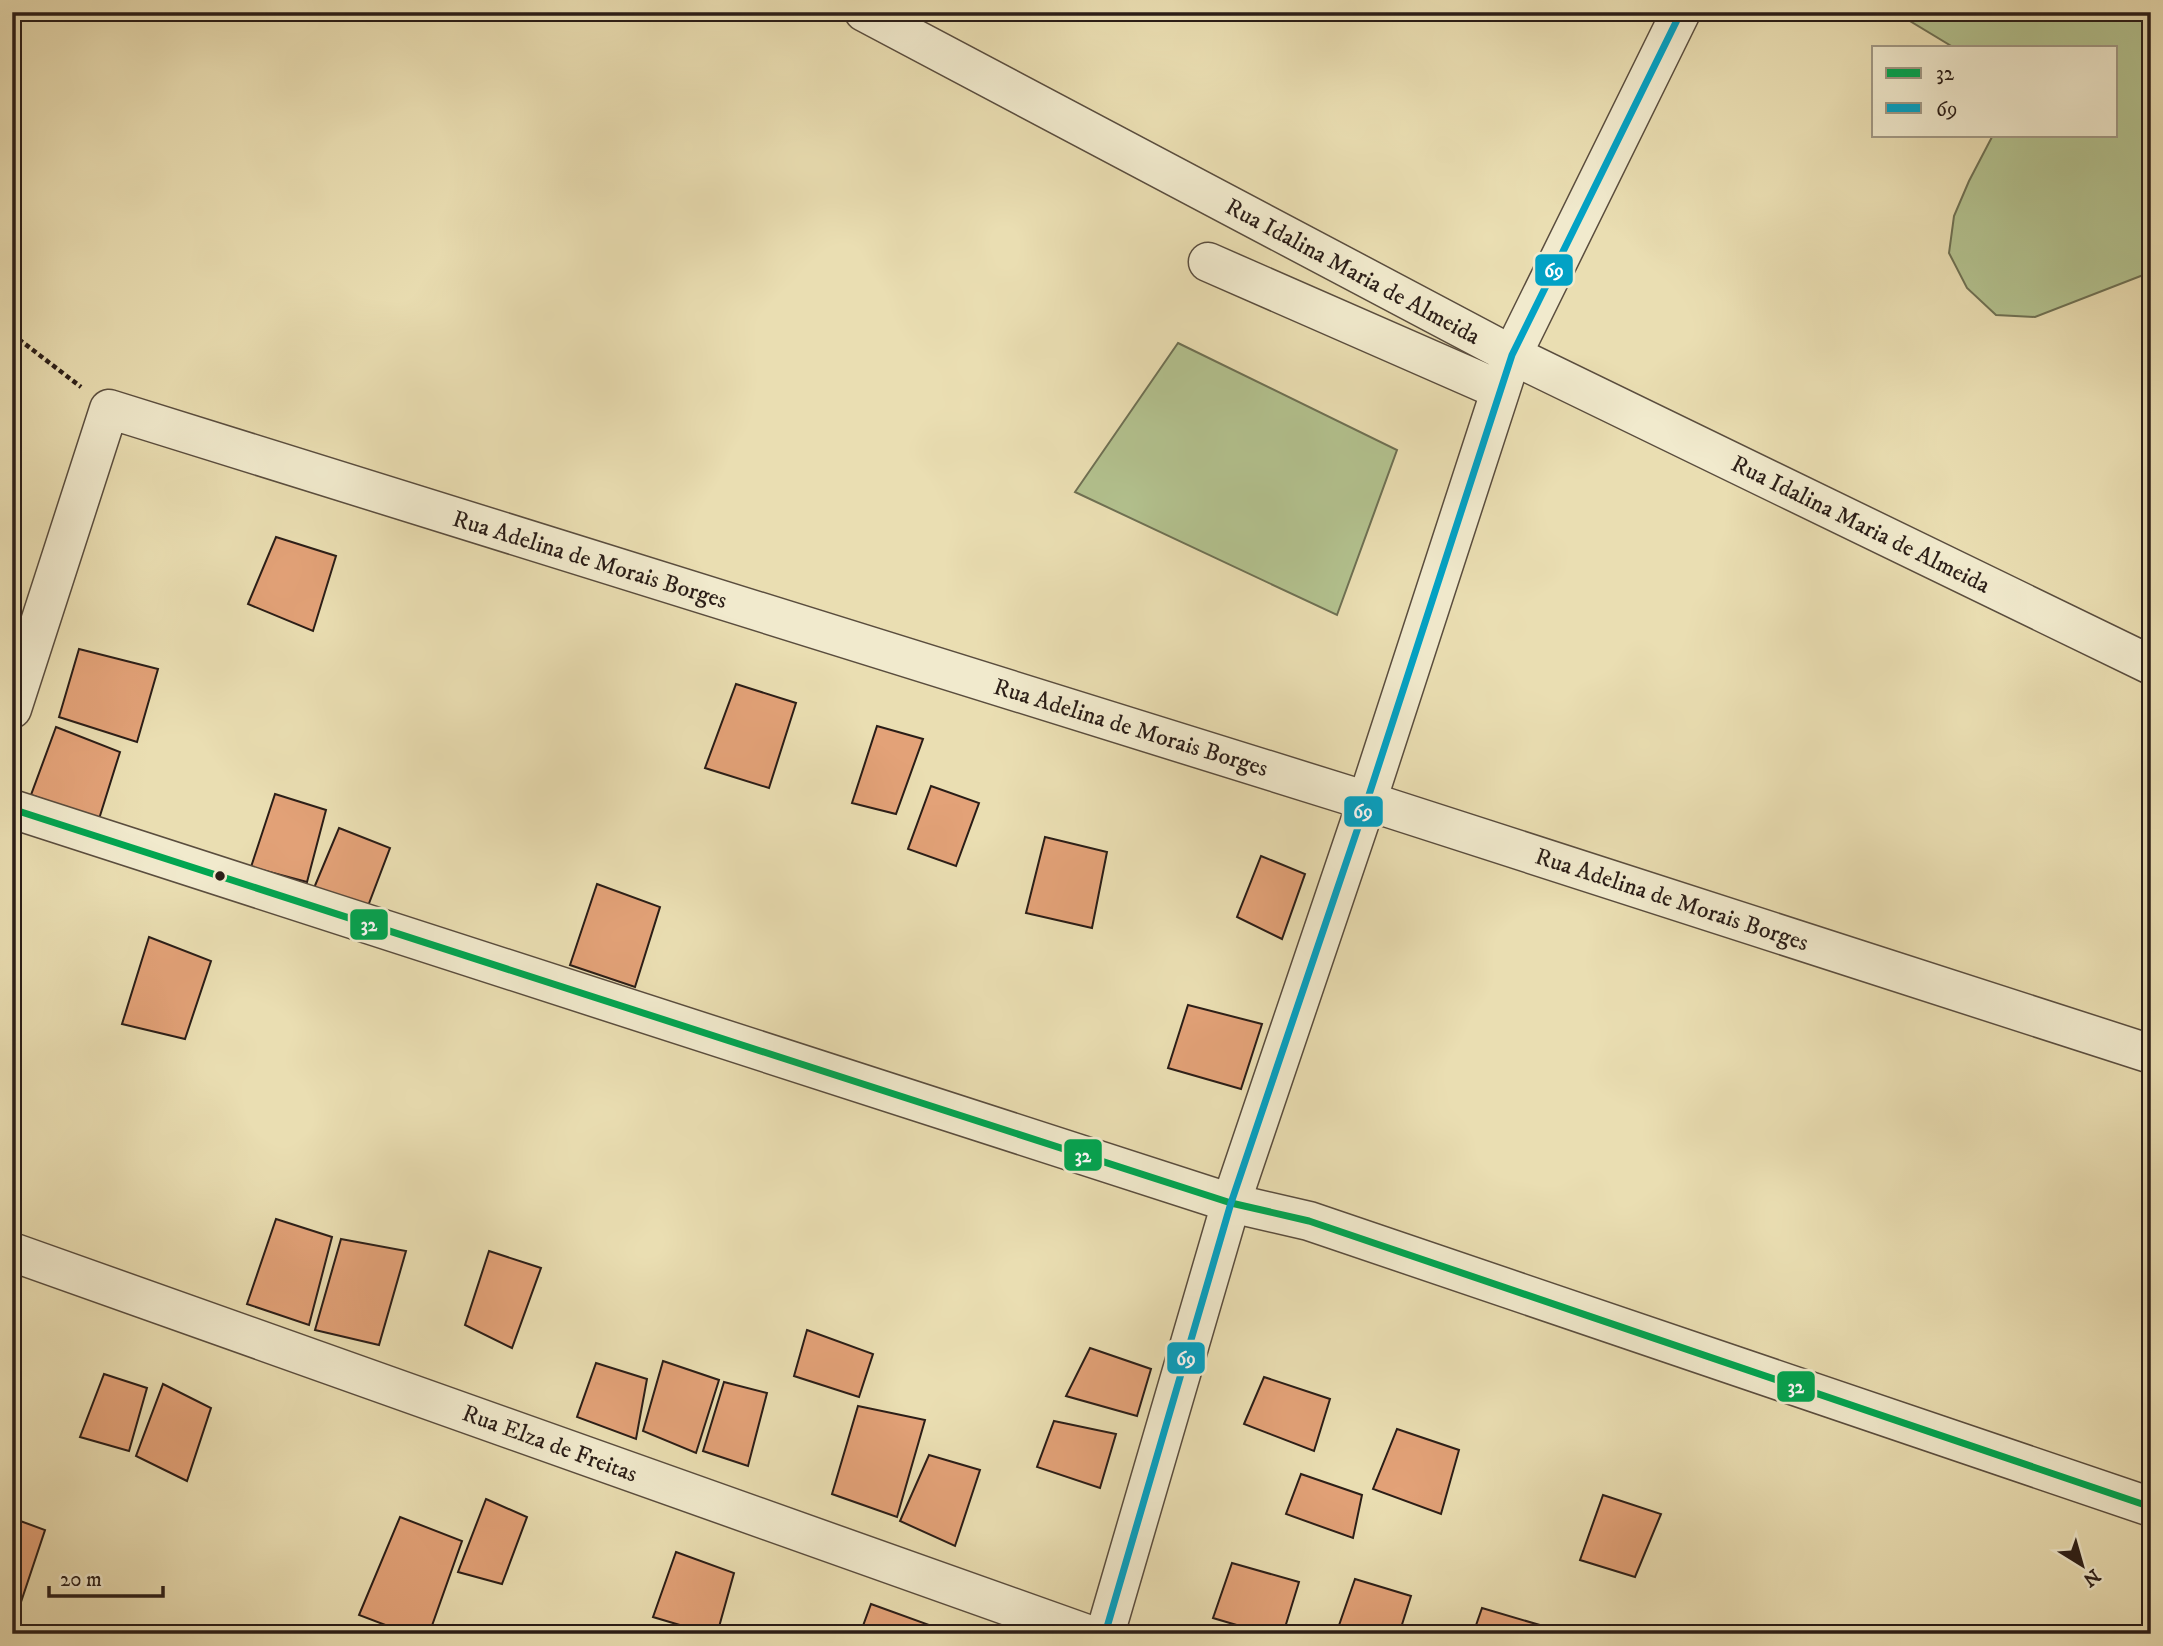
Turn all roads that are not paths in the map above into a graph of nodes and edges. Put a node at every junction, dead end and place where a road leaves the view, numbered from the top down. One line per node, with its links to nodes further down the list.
1 (864, 12): 4 (street, Rua Idalina Maria de Almeida)
2 (1681, 12): 4 (street)
3 (1208, 262): 5 (street)
4 (1512, 355): 5 (street); 6 (street, Rua Idalina Maria de Almeida)
5 (1500, 390): 8 (street)
6 (2151, 665)
7 (12, 709): 8 (street, Rua Adelina de Morais Borges)
8 (1367, 801): 10 (street, Rua Adelina de Morais Borges); 11 (street)
9 (12, 809): 11 (street)
10 (2151, 1054)
11 (1231, 1203): 13 (street); 15 (street)
12 (12, 1252): 14 (street, Rua Elza de Freitas)
13 (2151, 1507)
14 (1087, 1634)
15 (1105, 1634)

